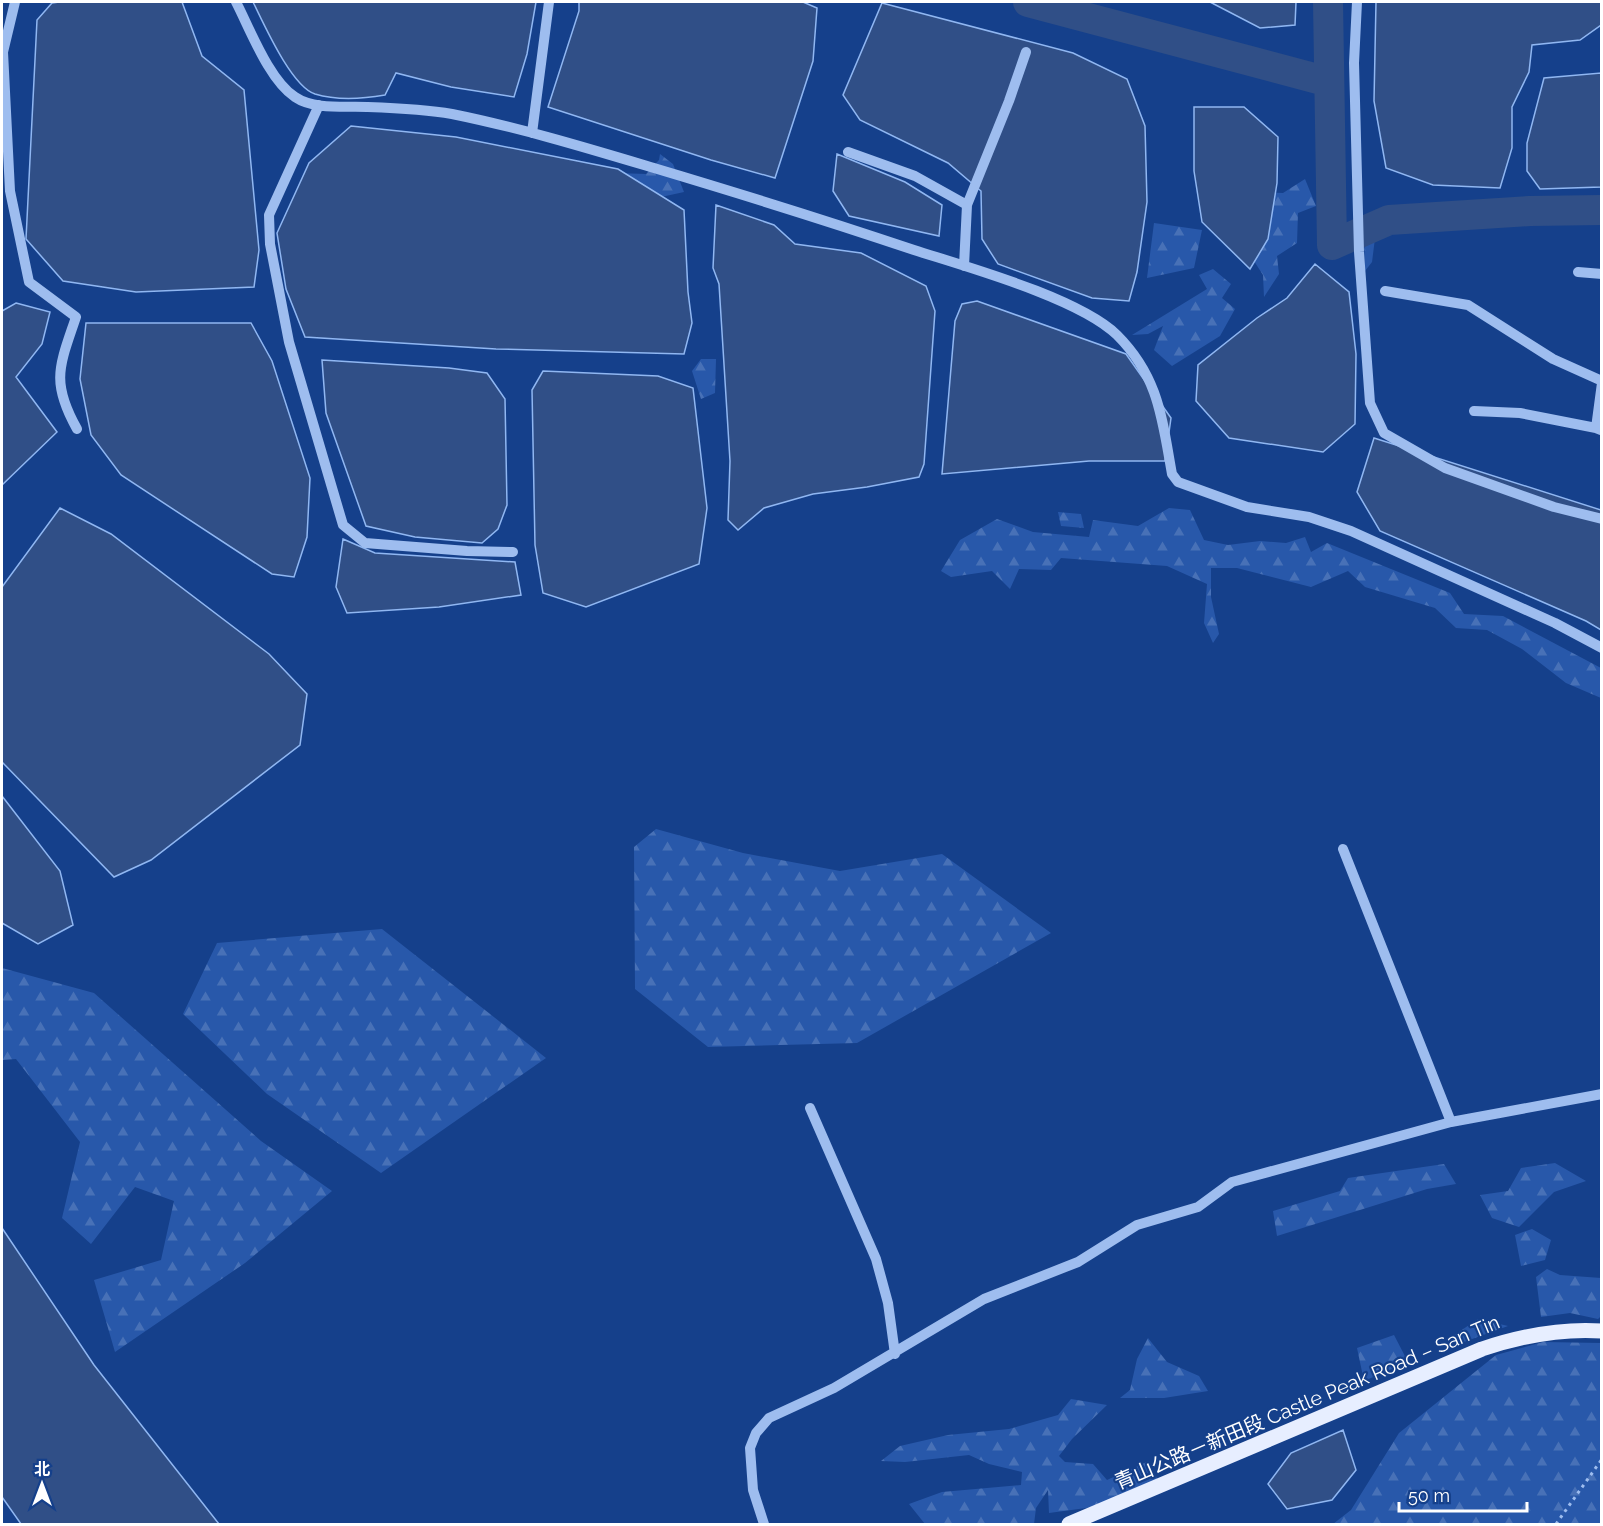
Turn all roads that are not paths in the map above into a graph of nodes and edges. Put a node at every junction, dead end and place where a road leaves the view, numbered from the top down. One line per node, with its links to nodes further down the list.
1 (15, 2): 6 (street)
2 (236, 2): 7 (street)
3 (549, 2): 8 (street)
4 (1357, 2): 19 (street)
5 (1026, 52): 10 (street)
6 (3, 97): 17 (street)
7 (319, 105): 8 (street); 20 (street)
8 (532, 133): 11 (street)
9 (848, 153): 10 (street)
10 (967, 205): 11 (street)
11 (964, 266): 21 (street)
12 (1578, 272): 13 (street)
13 (1602, 274)
14 (1385, 291): 15 (street)
15 (1602, 382): 18 (street)
16 (1474, 411): 18 (street)
17 (77, 429)
18 (1599, 429)
19 (1602, 519)
20 (513, 552)
21 (1602, 648)
22 (1343, 849): 25 (street)
23 (1602, 1094): 25 (street)
24 (810, 1108): 27 (street)
25 (1451, 1122): 27 (street)
26 (1602, 1331): 29 (main road, 青山公路－新田段 Castle Peak Road – San Tin)
27 (895, 1354): 28 (street)
28 (764, 1524)
29 (1069, 1524)

